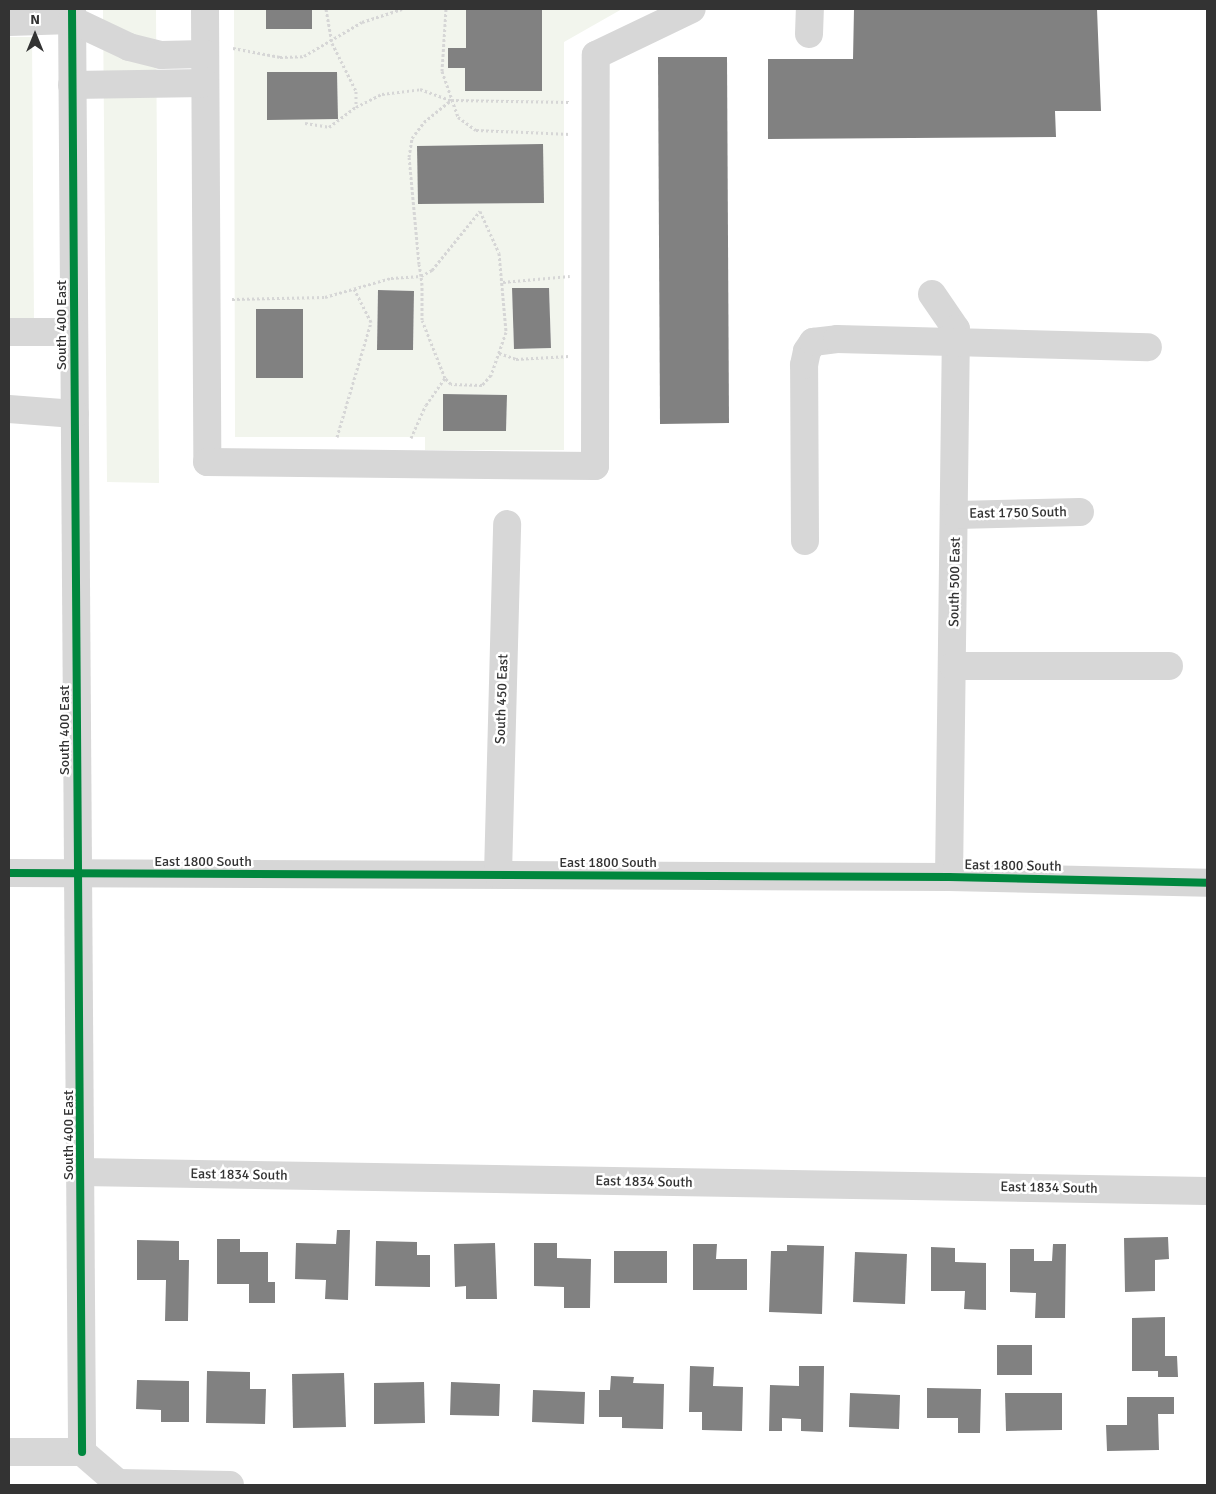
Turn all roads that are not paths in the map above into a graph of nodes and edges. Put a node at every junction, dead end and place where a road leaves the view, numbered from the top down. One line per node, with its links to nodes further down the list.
1 (205, 9): 5 (street)
2 (692, 9): 6 (street)
3 (72, 15): 4 (street); 5 (street); 7 (street, South 400 East)
4 (9, 22)
5 (205, 48): 6 (street)
6 (205, 83): 7 (street)
7 (72, 85): 10 (street, South 400 East)
8 (932, 294): 11 (street, South 500 East)
9 (9, 332): 10 (street)
10 (74, 332): 14 (street, South 400 East)
11 (956, 344): 12 (street); 16 (street, South 500 East); 18 (street)
12 (1148, 347)
13 (9, 409): 14 (street)
14 (75, 414): 22 (street, South 400 East)
15 (1080, 512): 16 (street, East 1750 South)
16 (956, 515): 19 (street, South 500 East)
17 (507, 524): 23 (street, South 450 East)
18 (805, 541)
19 (953, 666): 20 (street); 24 (street, South 500 East)
20 (1169, 666)
21 (9, 873): 22 (street, East 1800 South)
22 (79, 874): 23 (street, East 1800 South); 26 (street, South 400 East)
23 (498, 874): 24 (street, East 1800 South)
24 (950, 878): 25 (street, East 1800 South)
25 (1207, 883)
26 (82, 1172): 27 (street, East 1834 South); 29 (street, South 400 East)
27 (1207, 1190)
28 (9, 1452): 29 (street)
29 (82, 1452): 30 (street)
30 (230, 1485)

